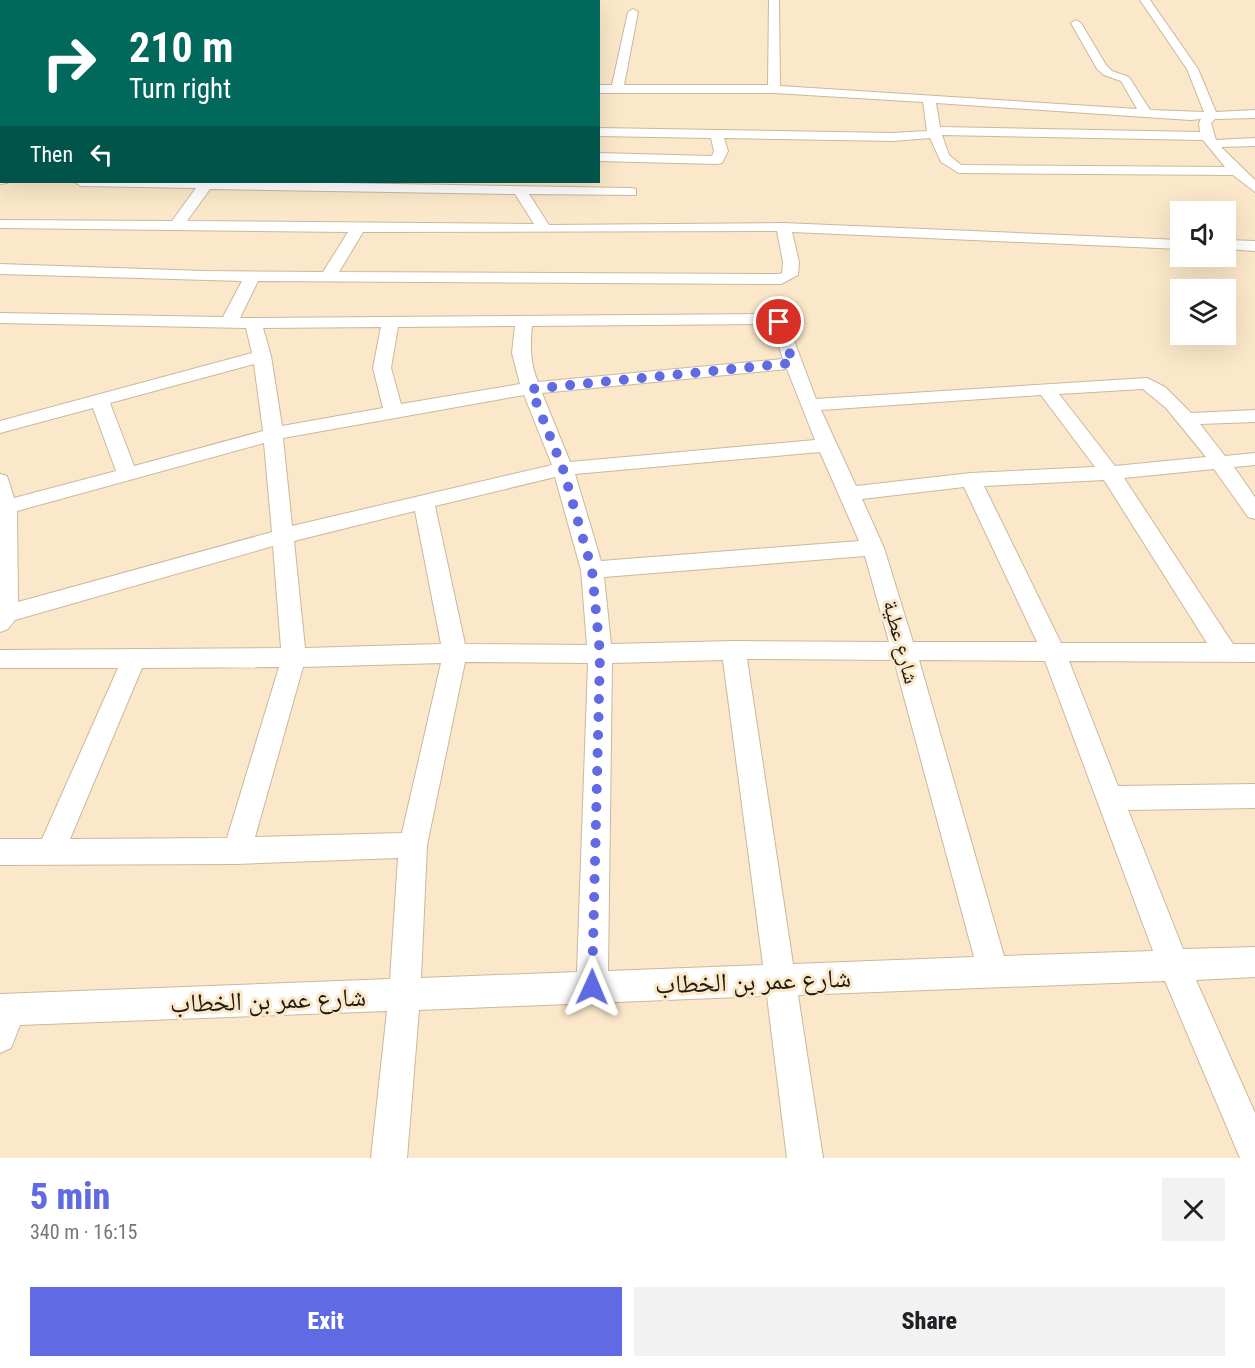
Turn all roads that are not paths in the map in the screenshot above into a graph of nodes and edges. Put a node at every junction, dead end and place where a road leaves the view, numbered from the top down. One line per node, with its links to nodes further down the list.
1 (774, 0): 7 (street)
2 (1145, 0): 11 (street)
3 (633, 12): 6 (street)
4 (1076, 23): 9 (street)
5 (600, 89): 6 (street)
6 (617, 89): 7 (street)
7 (774, 89): 8 (street)
8 (929, 100): 9 (street); 13 (street)
9 (1146, 113): 11 (street)
10 (1255, 114): 11 (street)
11 (1210, 116): 15 (street)
12 (600, 132): 14 (street)
13 (934, 132): 14 (street); 15 (street); 18 (street)
14 (716, 134): 17 (street)
15 (1210, 140): 16 (street); 18 (street)
16 (1255, 142)
17 (600, 156)
18 (1238, 171): 22 (street)
19 (170, 183): 20 (street)
20 (206, 184): 21 (street); 25 (street)
21 (519, 189): 23 (street); 28 (street)
22 (1255, 189)
23 (631, 192)
24 (0, 224): 25 (street)
25 (176, 226): 26 (street)
26 (358, 227): 28 (street); 34 (street)
27 (783, 227): 28 (street); 29 (street); 34 (street)
28 (544, 228)
29 (1170, 244)
30 (1236, 245): 31 (street)
31 (1255, 246)
32 (0, 269): 33 (street)
33 (253, 276): 34 (street); 36 (street)
34 (328, 277)
35 (0, 318): 36 (street)
36 (229, 322): 39 (street)
37 (391, 322): 38 (street); 39 (street); 46 (street)
38 (524, 322): 41 (street, شارع عطية); 42 (street)
39 (253, 323): 40 (street)
40 (261, 356): 44 (street); 50 (street)
41 (793, 363): 42 (street); 45 (street, شارع عطية)
42 (531, 389): 46 (street); 54 (street)
43 (1047, 391): 45 (street); 48 (street); 55 (street)
44 (100, 400): 49 (street); 56 (street)
45 (809, 405): 51 (street, شارع عطية)
46 (394, 412): 50 (street)
47 (1255, 416): 48 (street)
48 (1185, 419): 53 (street)
49 (0, 427)
50 (273, 434): 56 (street); 63 (street)
51 (826, 445): 54 (street); 59 (street, شارع عطية)
52 (1255, 459): 53 (street)
53 (1218, 460): 55 (street); 62 (street)
54 (563, 469): 60 (street); 65 (street)
55 (1110, 472): 57 (street); 70 (street)
56 (127, 473): 61 (street)
57 (971, 480): 59 (street); 73 (street)
58 (0, 481): 61 (street)
59 (849, 494): 64 (street, شارع عطية)
60 (424, 504): 63 (street); 69 (street)
61 (3, 508): 66 (street)
62 (1255, 512)
63 (283, 536): 66 (street); 74 (street)
64 (873, 548): 65 (street); 68 (street, شارع عطية)
65 (592, 570): 72 (street)
66 (4, 619)
67 (734, 650): 68 (street); 72 (street); 86 (street)
68 (902, 651): 73 (street); 85 (street, شارع عطية)
69 (455, 653): 72 (street); 74 (street); 79 (street)
70 (1226, 653): 71 (street); 73 (street)
71 (1255, 653)
72 (600, 654): 87 (street)
73 (1054, 654): 78 (street)
74 (294, 656): 75 (street); 80 (street)
75 (134, 658): 76 (street); 82 (street)
76 (0, 659)
77 (1255, 796): 78 (street)
78 (1108, 798): 84 (street)
79 (413, 845): 80 (street); 88 (street)
80 (237, 851): 82 (street)
81 (0, 852): 82 (street)
82 (50, 853)
83 (1255, 962): 84 (street, شارع عمر بن الخطاب)
84 (1174, 965): 85 (street, شارع عمر بن الخطاب); 90 (street)
85 (993, 972): 86 (street, شارع عمر بن الخطاب)
86 (781, 980): 87 (street, شارع عمر بن الخطاب); 92 (street)
87 (592, 987): 88 (street, شارع عمر بن الخطاب)
88 (405, 994): 89 (street, شارع عمر بن الخطاب); 91 (street)
89 (3, 1019)
90 (1255, 1153)
91 (389, 1158)
92 (805, 1158)

